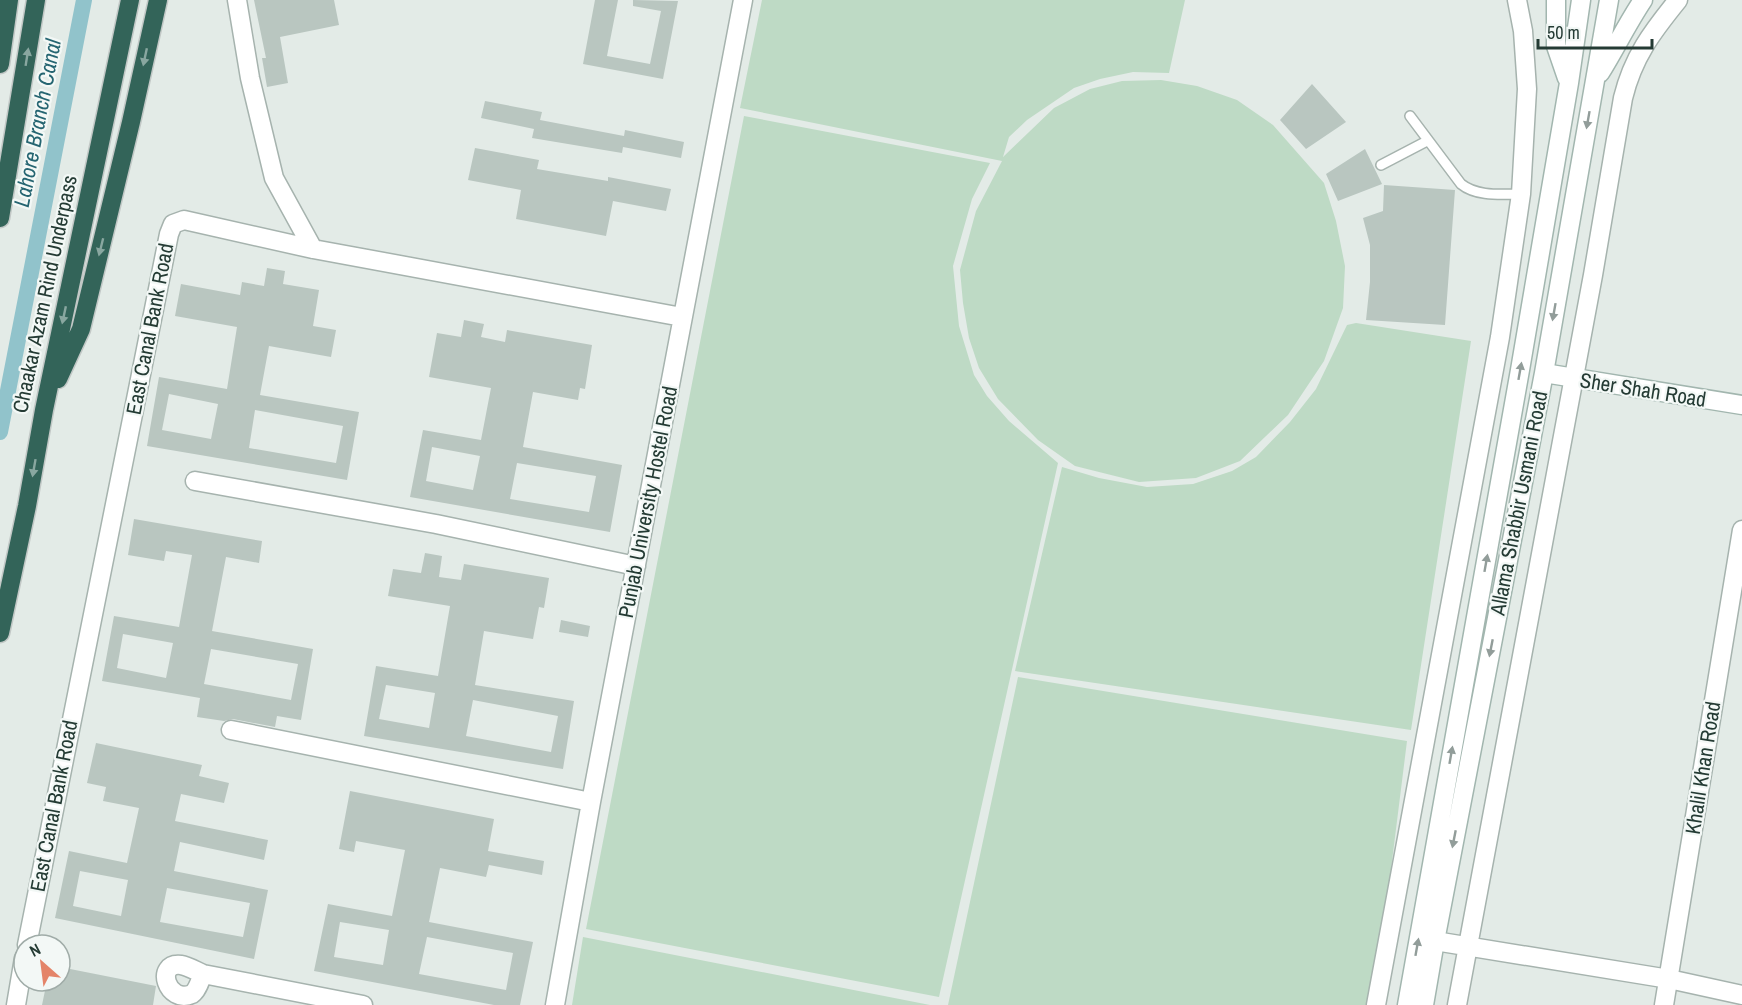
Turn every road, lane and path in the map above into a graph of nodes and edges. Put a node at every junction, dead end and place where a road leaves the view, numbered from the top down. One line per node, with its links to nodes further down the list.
1 (9, 0): 13 (highway)
2 (36, 0): 20 (highway, one-way to 2)
3 (130, 0): 26 (highway, Chaakar Azam Rind Underpass, one-way to 26)
4 (158, 0): 26 (highway, one-way to 26)
5 (237, 0): 21 (street)
6 (743, 0): 22 (street, Punjab University Hostel Road)
7 (1517, 0): 19 (street)
8 (1556, 0): 15 (street)
9 (1581, 0): 15 (street, Allama Shabbir Usmani Road)
10 (1609, 0): 14 (street, Allama Shabbir Usmani Road)
11 (1643, 0): 14 (street)
12 (1678, 0): 24 (street)
13 (0, 64)
14 (1595, 80): 23 (street, Allama Shabbir Usmani Road, one-way to 23)
15 (1569, 83): 43 (street, Allama Shabbir Usmani Road, one-way to 15)
16 (1410, 116): 17 (lane)
17 (1427, 141): 18 (lane); 19 (lane)
18 (1382, 165)
19 (1521, 194): 42 (street)
20 (0, 218)
21 (313, 249): 22 (street, East Canal Bank Road); 34 (street, East Canal Bank Road)
22 (682, 317): 29 (street, Punjab University Hostel Road)
23 (1544, 373): 24 (street, Sher Shah Road); 35 (street, Allama Shabbir Usmani Road, one-way to 35)
24 (1572, 379): 25 (street, Sher Shah Road); 36 (street)
25 (1742, 405)
26 (44, 410): 31 (highway, Chaakar Azam Rind Underpass, one-way to 31)
27 (195, 481): 29 (street)
28 (1742, 530): 30 (street, Khalil Khan Road)
29 (636, 566): 33 (street, Punjab University Hostel Road)
30 (1738, 576): 38 (street, Khalil Khan Road)
31 (0, 633)
32 (231, 730): 33 (street)
33 (591, 802): 41 (street, Punjab University Hostel Road)
34 (29, 933)
35 (1435, 941): 36 (street); 44 (street, Allama Shabbir Usmani Road)
36 (1467, 947): 38 (street); 45 (street)
37 (203, 974): 40 (street)
38 (1669, 979): 39 (street); 46 (street, Khalil Khan Road)
39 (1742, 995)
40 (363, 1005)
41 (555, 1005)
42 (1376, 1005)
43 (1407, 1005)
44 (1424, 1005)
45 (1457, 1005)
46 (1664, 1005)

